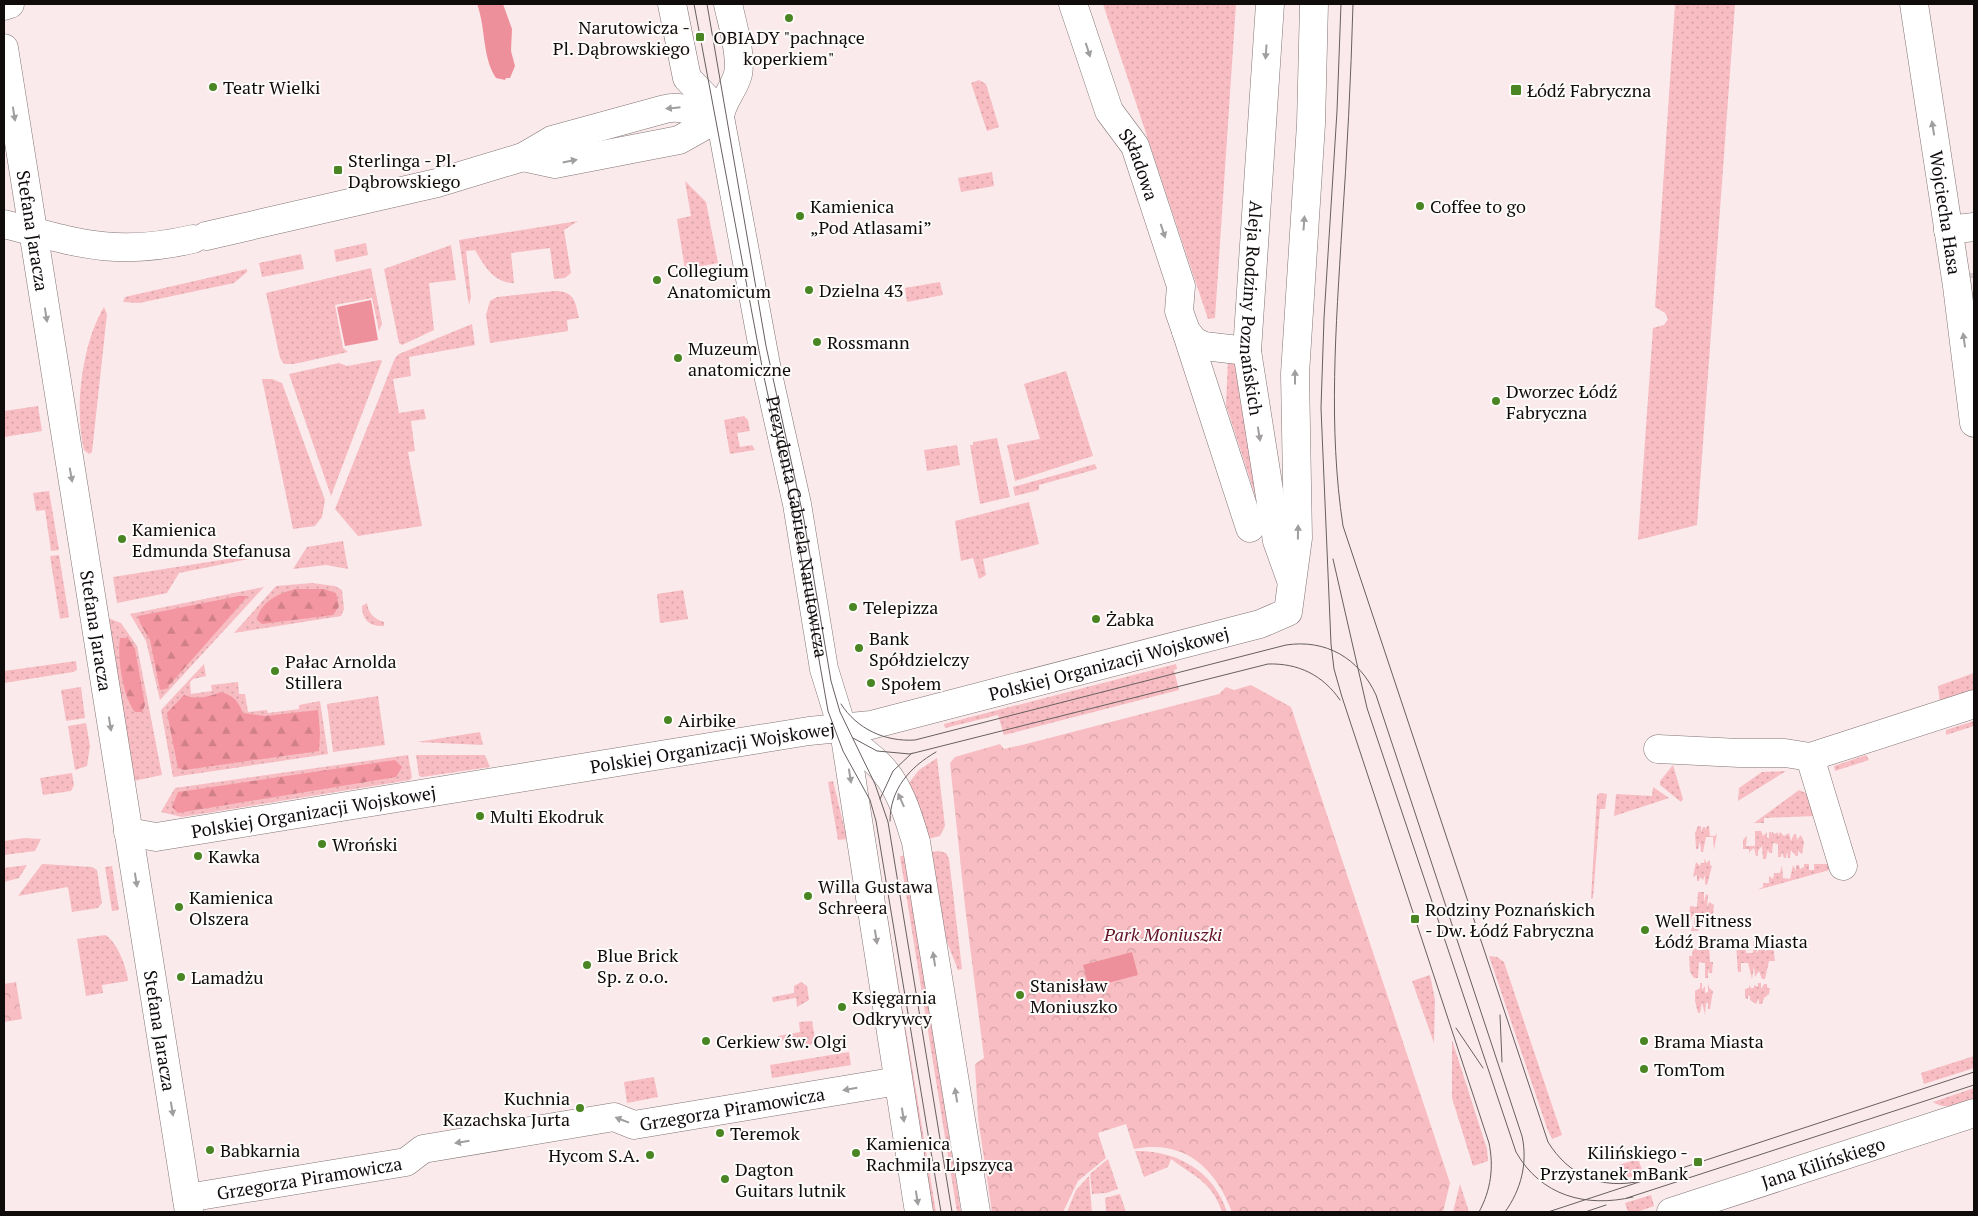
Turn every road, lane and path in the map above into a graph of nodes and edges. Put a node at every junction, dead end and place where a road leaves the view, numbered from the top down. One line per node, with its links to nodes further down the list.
1 (10, 4): 8 (street)
2 (672, 4): 10 (street, Prezydenta Gabriela Narutowicza)
3 (728, 4): 10 (street)
4 (1073, 4): 14 (street, Składowa, one-way to 14)
5 (1270, 4): 15 (street, Aleja Rodziny Poznańskich, one-way to 15)
6 (1314, 4): 18 (street, Aleja Rodziny Poznańskich, one-way to 6)
7 (1914, 4): 12 (street, Wojciecha Hasa, one-way to 7)
8 (4, 6)
9 (4, 48): 13 (street, Stefana Jaracza, one-way to 13)
10 (720, 117): 13 (street); 21 (street, Prezydenta Gabriela Narutowicza)
11 (4, 224): 13 (street)
12 (1961, 228): 16 (street, Wojciecha Hasa, one-way to 12)
13 (33, 232): 24 (street, Stefana Jaracza, one-way to 24)
14 (1186, 331): 15 (street); 17 (street, Składowa)
15 (1247, 351): 18 (street, Aleja Rodziny Poznańskich, one-way to 18)
16 (1974, 424)
17 (1250, 528)
18 (1291, 580): 19 (street, Aleja Rodziny Poznańskich)
19 (1288, 612): 21 (street, Polskiej Organizacji Wojskowej)
20 (1974, 704): 23 (street)
21 (842, 728): 24 (street, Polskiej Organizacji Wojskowej); 26 (street, Prezydenta Gabriela Narutowicza, one-way to 26); 31 (street, Prezydenta Gabriela Narutowicza, one-way to 21)
22 (1658, 749): 23 (street)
23 (1810, 757): 25 (street)
24 (128, 832): 29 (street, Stefana Jaracza, one-way to 29)
25 (1843, 866)
26 (898, 1081): 29 (street, Grzegorza Piramowicza, one-way to 29); 30 (street, Prezydenta Gabriela Narutowicza, one-way to 30)
27 (1974, 1112): 28 (street, Jana Kilińskiego)
28 (1737, 1202): 32 (street, Jana Kilińskiego)
29 (188, 1205)
30 (919, 1212)
31 (976, 1212)
32 (1671, 1212)

